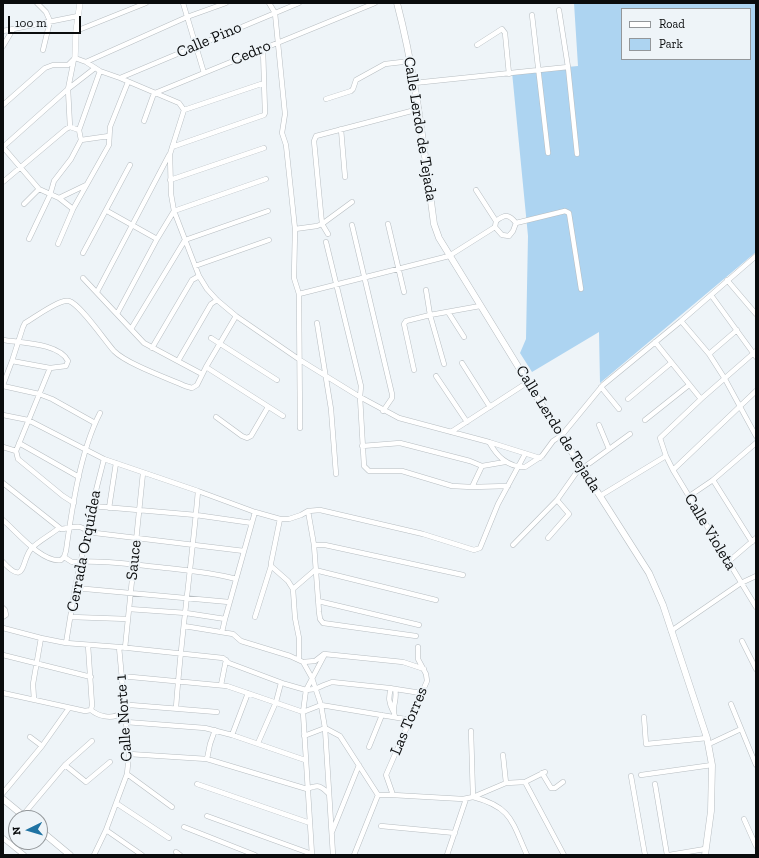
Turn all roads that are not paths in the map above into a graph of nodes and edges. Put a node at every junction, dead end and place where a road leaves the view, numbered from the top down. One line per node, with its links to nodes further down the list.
1 (37, 3): 15 (street)
2 (80, 3): 13 (street)
3 (146, 3): 18 (street)
4 (183, 3): 14 (street)
5 (226, 3): 14 (street)
6 (270, 3): 11 (street)
7 (298, 3): 11 (street, Calle Pino)
8 (375, 3): 19 (street, Cedro)
9 (397, 3): 26 (main road, Calle Lerdo de Tejada)
10 (559, 10): 28 (street)
11 (275, 13): 19 (street); 20 (street, Calle Pino)
12 (532, 14): 30 (street)
13 (78, 16): 15 (street); 18 (street)
14 (187, 17): 20 (street); 27 (street)
15 (50, 21): 16 (street); 24 (street)
16 (13, 29): 17 (street); 22 (street)
17 (3, 31)
18 (76, 31): 25 (street)
19 (277, 42): 23 (street, Cedro); 80 (street)
20 (196, 45): 32 (street); 34 (street, Calle Pino)
21 (477, 45): 33 (street)
22 (3, 46)
23 (263, 49): 32 (street, Cedro); 36 (street)
24 (43, 50)
25 (75, 58): 27 (street); 38 (street); 41 (street)
26 (410, 61): 37 (main road, Calle Lerdo de Tejada); 40 (street)
27 (86, 62): 29 (street)
28 (568, 67): 30 (street); 55 (street)
29 (95, 68): 31 (street); 38 (street)
30 (538, 70): 33 (street); 53 (street)
31 (100, 71): 34 (street); 47 (street)
32 (204, 73): 39 (street, Cedro)
33 (508, 74): 37 (street)
34 (120, 78): 35 (street)
35 (128, 82): 39 (street); 48 (street)
36 (264, 83): 43 (street); 51 (street)
37 (414, 83): 42 (main road, Calle Lerdo de Tejada)
38 (68, 89): 45 (street); 50 (street)
39 (156, 93): 43 (street); 44 (street)
40 (326, 99)
41 (3, 105)
42 (419, 109): 46 (street); 89 (main road, Calle Lerdo de Tejada)
43 (184, 110): 51 (street)
44 (144, 121)
45 (70, 127): 47 (street); 57 (street)
46 (341, 129): 58 (street); 75 (street)
47 (79, 130): 49 (street)
48 (109, 136): 49 (street); 62 (street)
49 (81, 140): 65 (street)
50 (3, 147): 57 (street)
51 (172, 147): 54 (street)
52 (264, 148): 60 (street)
53 (548, 153)
54 (170, 154): 60 (street); 78 (street)
55 (577, 154)
56 (130, 165): 70 (street)
57 (20, 168): 61 (street); 63 (street)
58 (345, 177)
59 (266, 179): 72 (street)
60 (170, 180): 72 (street)
61 (3, 182)
62 (87, 184): 66 (street); 69 (street)
63 (39, 189): 65 (street); 68 (street)
64 (476, 190): 73 (street)
65 (50, 195): 66 (street); 82 (street)
66 (59, 198): 69 (street)
67 (352, 202): 75 (street)
68 (24, 204)
69 (73, 209): 87 (street)
70 (107, 211): 78 (street); 88 (street)
71 (268, 211): 84 (street)
72 (174, 212): 83 (street); 84 (street)
73 (496, 221): 74 (street); 79 (street)
74 (516, 223): 79 (street); 98 (street)
75 (322, 224): 80 (street); 81 (street)
76 (388, 224): 92 (street)
77 (352, 225): 95 (street)
78 (132, 226): 83 (street); 100 (street)
79 (495, 227): 89 (street)
80 (294, 229): 102 (street)
81 (328, 234)
82 (29, 238)
83 (157, 239): 107 (street)
84 (184, 240): 91 (street); 113 (street)
85 (269, 240): 91 (street)
86 (326, 242): 97 (street)
87 (58, 244)
88 (83, 253)
89 (449, 256): 92 (street); 105 (main road, Calle Lerdo de Tejada)
90 (756, 256): 96 (street)
91 (195, 266): 93 (street)
92 (399, 269): 95 (street); 101 (street)
93 (199, 276): 104 (street); 121 (street)
94 (83, 278): 100 (street)
95 (365, 278): 97 (street); 151 (street)
96 (727, 280): 103 (street); 108 (street)
97 (337, 285): 102 (street); 144 (street)
98 (580, 289)
99 (426, 290): 109 (street)
100 (96, 292): 107 (street)
101 (404, 292)
102 (299, 294): 124 (street)
103 (711, 295): 111 (street); 114 (street)
104 (217, 300): 110 (street); 126 (street)
105 (480, 306): 106 (street); 138 (main road, Calle Lerdo de Tejada)
106 (448, 312): 109 (street); 115 (street)
107 (117, 314): 113 (street)
108 (756, 314)
109 (430, 315): 129 (street); 132 (street)
110 (236, 316): 120 (street); 124 (street)
111 (681, 321): 118 (street); 123 (street)
112 (317, 323): 135 (street)
113 (131, 329): 121 (street)
114 (737, 330): 122 (street); 123 (street)
115 (464, 337)
116 (211, 338): 120 (street)
117 (3, 340): 119 (street)
118 (655, 342): 128 (street); 141 (street)
119 (18, 343): 125 (street); 130 (street); 133 (street)
120 (220, 343): 131 (street); 137 (street)
121 (152, 348): 126 (street)
122 (755, 353): 136 (street)
123 (709, 354): 136 (street)
124 (300, 360): 135 (street); 161 (street)
125 (12, 361): 130 (street); 139 (street)
126 (178, 361): 133 (street)
127 (462, 363): 148 (street)
128 (671, 363): 140 (street); 145 (street)
129 (444, 364)
130 (50, 368): 143 (street)
131 (206, 368): 133 (street); 147 (street)
132 (414, 370)
133 (202, 374)
134 (436, 376): 158 (street)
135 (326, 377): 144 (street); 185 (street)
136 (725, 379): 146 (street); 149 (street)
137 (277, 380)
138 (528, 382): 148 (street); 164 (main road, Calle Lerdo de Tejada)
139 (3, 385): 143 (street)
140 (688, 385): 146 (street); 157 (street)
141 (601, 387): 150 (street); 164 (street)
142 (756, 392): 149 (street)
143 (39, 394): 156 (street); 159 (street)
144 (360, 397): 151 (street); 169 (street)
145 (628, 399)
146 (701, 399): 175 (street, Calle Violeta)
147 (268, 407): 154 (street); 155 (street)
148 (490, 407): 158 (street)
149 (740, 407): 165 (street); 183 (street)
150 (619, 409)
151 (383, 410): 162 (street)
152 (100, 413): 159 (street)
153 (3, 415): 156 (street)
154 (283, 416)
155 (216, 417)
156 (28, 420): 168 (street); 172 (street)
157 (645, 420)
158 (467, 422): 162 (street)
159 (95, 423): 172 (street)
160 (599, 425): 171 (street)
161 (300, 428)
162 (451, 432): 166 (street)
163 (630, 434): 171 (street)
164 (562, 435): 176 (street); 182 (main road, Calle Lerdo de Tejada)
165 (756, 436)
166 (489, 442): 174 (street); 178 (street)
167 (756, 443): 187 (street)
168 (19, 444): 173 (street); 186 (street)
169 (362, 446): 180 (street); 190 (street)
170 (3, 447): 173 (street)
171 (609, 449): 182 (street)
172 (86, 450): 177 (street); 186 (street)
173 (16, 451): 195 (street)
174 (525, 454): 176 (street); 181 (street)
175 (666, 456): 183 (street, Calle Violeta); 192 (street)
176 (540, 458): 181 (street)
177 (104, 459): 179 (street); 196 (street, Cerrada Orquídea)
178 (505, 462): 180 (street); 181 (street)
179 (116, 463): 184 (street); 197 (street)
180 (482, 466): 190 (street)
181 (519, 466): 189 (street)
182 (582, 467): 192 (main road, Calle Lerdo de Tejada); 194 (street)
183 (673, 470): 193 (street, Calle Violeta)
184 (143, 473): 191 (street); 198 (street, Sauce)
185 (336, 474)
186 (79, 477): 195 (street)
187 (713, 480): 193 (street); 211 (street)
188 (3, 483): 205 (street)
189 (508, 486): 190 (street); 199 (street)
190 (472, 487)
191 (198, 490): 200 (street); 201 (street)
192 (600, 496): 248 (main road, Calle Lerdo de Tejada)
193 (688, 497): 220 (street, Calle Violeta)
194 (557, 500): 209 (street); 213 (street)
195 (74, 503): 206 (street)
196 (92, 506): 197 (street); 207 (street, Cerrada Orquídea)
197 (109, 508): 198 (street)
198 (139, 511): 201 (street); 208 (street, Sauce)
199 (308, 511): 202 (street); 214 (street)
200 (256, 512): 202 (street); 204 (street)
201 (196, 516): 204 (street); 212 (street)
202 (280, 519): 222 (street)
203 (3, 520): 215 (street)
204 (252, 523): 216 (street)
205 (59, 528): 206 (street); 215 (street)
206 (69, 529): 207 (street); 217 (street)
207 (87, 532): 208 (street); 218 (street, Cerrada Orquídea)
208 (137, 538): 212 (street); 221 (street, Sauce)
209 (548, 538)
210 (756, 538): 211 (street)
211 (752, 542): 220 (street)
212 (194, 544): 216 (street); 224 (street)
213 (514, 545)
214 (314, 546): 223 (street); 225 (street)
215 (33, 547): 217 (street); 219 (street)
216 (244, 551): 227 (street)
217 (64, 556): 218 (street)
218 (80, 561): 221 (street); 229 (street, Cerrada Orquídea)
219 (3, 562)
220 (728, 562): 228 (street, Calle Violeta)
221 (133, 564): 224 (street); 231 (street, Sauce)
222 (271, 566): 230 (street); 242 (street)
223 (315, 570): 230 (street); 233 (street); 234 (street)
224 (191, 571): 227 (street); 232 (street)
225 (463, 576)
226 (756, 576): 228 (street)
227 (236, 579): 235 (street)
228 (741, 583): 236 (street, Calle Violeta); 248 (street)
229 (75, 588): 231 (street); 241 (street, Cerrada Orquídea)
230 (293, 589): 262 (street)
231 (130, 593): 232 (street); 238 (street, Sauce)
232 (187, 598): 235 (street); 239 (street)
233 (436, 600)
234 (318, 601): 245 (street); 250 (street)
235 (229, 602): 244 (street)
236 (756, 607)
237 (3, 608): 240 (street)
238 (129, 609): 239 (street); 243 (street, Sauce)
239 (186, 613): 244 (street); 246 (street)
240 (3, 617)
241 (71, 617): 243 (street); 253 (street, Cerrada Orquídea)
242 (255, 617)
243 (128, 619): 257 (street, Sauce)
244 (225, 619): 249 (street)
245 (420, 625)
246 (184, 626): 249 (street); 258 (street)
247 (3, 628): 251 (street)
248 (672, 631): 301 (main road, Calle Lerdo de Tejada)
249 (222, 632): 262 (street)
250 (416, 636)
251 (41, 638): 253 (street); 263 (street)
252 (742, 641): 265 (street)
253 (66, 643): 254 (street)
254 (88, 645): 255 (street); 267 (street)
255 (119, 647): 257 (street); 266 (street, Calle Norte 1)
256 (418, 647): 264 (street, Las Torres)
257 (125, 648): 258 (street)
258 (180, 654): 261 (street); 269 (street)
259 (324, 654): 262 (street); 264 (street); 268 (street)
260 (3, 655): 263 (street)
261 (226, 660): 270 (street); 271 (street)
262 (301, 661): 268 (street)
263 (37, 664): 267 (street); 278 (street)
264 (424, 669): 277 (street, Las Torres)
265 (756, 669)
266 (121, 676): 269 (street); 284 (street, Calle Norte 1)
267 (90, 677): 285 (street)
268 (312, 678): 272 (street); 274 (street)
269 (178, 681): 271 (street); 283 (street)
270 (281, 683): 274 (street); 279 (street)
271 (221, 685): 276 (street)
272 (315, 689): 273 (street); 274 (street); 281 (street)
273 (393, 689): 277 (street); 288 (street); 288 (street)
274 (306, 690): 287 (street)
275 (3, 693): 278 (street)
276 (248, 693): 279 (street); 298 (street)
277 (421, 694): 292 (street, Las Torres)
278 (34, 700): 282 (street)
279 (276, 702): 287 (street); 303 (street)
280 (731, 704): 295 (street)
281 (321, 705): 287 (street); 289 (street); 294 (street)
282 (69, 708): 285 (street); 305 (street)
283 (176, 708): 284 (street); 286 (street)
284 (125, 709): 285 (street); 293 (street, Calle Norte 1)
285 (91, 710)
286 (217, 712)
287 (303, 712): 299 (street)
288 (393, 712): 290 (street)
289 (382, 715): 290 (street); 306 (street)
290 (395, 717): 292 (street)
291 (644, 717): 301 (street)
292 (411, 720): 327 (street, Las Torres)
293 (126, 722): 296 (street); 307 (street, Calle Norte 1)
294 (324, 728): 299 (street); 313 (street); 326 (street)
295 (741, 729): 304 (street); 315 (street)
296 (215, 730): 298 (street); 309 (street)
297 (471, 731): 329 (street)
298 (232, 735): 303 (street)
299 (304, 736): 310 (street)
300 (30, 737): 305 (street)
301 (707, 738): 304 (main road, Calle Lerdo de Tejada)
302 (92, 741): 312 (street)
303 (258, 744): 310 (street)
304 (709, 744): 314 (main road, Calle Lerdo de Tejada)
305 (42, 746): 325 (street)
306 (369, 747)
307 (129, 754): 309 (street); 316 (street, Calle Norte 1)
308 (503, 755): 321 (street)
309 (208, 759): 324 (street)
310 (305, 760): 324 (street)
311 (110, 762): 312 (street)
312 (65, 765): 335 (street)
313 (359, 765): 328 (street); 343 (street)
314 (712, 765): 317 (street); 348 (main road, Calle Lerdo de Tejada)
315 (756, 765)
316 (127, 774): 332 (street, Calle Norte 1); 333 (street)
317 (641, 775)
318 (631, 776): 360 (street)
319 (525, 782): 320 (street); 321 (street); 359 (street)
320 (563, 782)
321 (506, 783): 329 (street)
322 (197, 784): 338 (street)
323 (655, 784): 361 (street)
324 (307, 789): 326 (street); 338 (street)
325 (3, 793)
326 (329, 794): 343 (street)
327 (393, 794): 328 (street); 331 (street)
328 (378, 795): 356 (street)
329 (473, 797): 331 (street); 358 (street)
330 (3, 799): 334 (main road)
331 (466, 799): 342 (street)
332 (116, 803): 341 (street, Calle Norte 1); 346 (street)
333 (172, 807)
334 (16, 810)
335 (30, 810)
336 (207, 816): 349 (street)
337 (744, 818): 347 (street)
338 (310, 823): 349 (street)
339 (381, 826): 342 (street)
340 (184, 827): 354 (street)
341 (106, 830): 352 (street, Calle Norte 1); 353 (street)
342 (455, 833): 357 (street)
343 (332, 834): 355 (street)
344 (48, 837): 351 (main road)
345 (3, 838): 350 (street)
346 (169, 838)
347 (756, 846)
348 (705, 852): 361 (street)
349 (312, 854)
350 (24, 855)
351 (70, 855)
352 (94, 855)
353 (142, 855)
354 (255, 855)
355 (333, 855)
356 (354, 855)
357 (447, 855)
358 (527, 855)
359 (564, 855)
360 (645, 855)
361 (668, 855)

